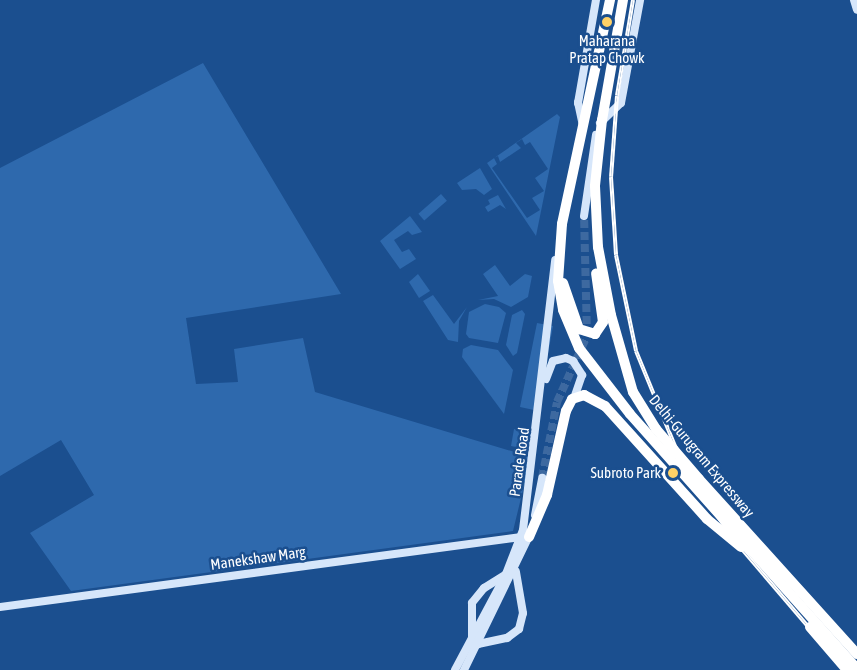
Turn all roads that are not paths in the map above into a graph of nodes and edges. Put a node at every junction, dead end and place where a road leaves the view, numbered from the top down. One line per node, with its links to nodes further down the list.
1 (596, 0): 8 (street)
2 (610, 0): 8 (highway)
3 (623, 0): 7 (highway)
4 (640, 0): 7 (street)
5 (854, 0): 6 (street)
6 (857, 10)
7 (602, 120): 9 (highway); 10 (street)
8 (583, 126): 11 (highway)
9 (596, 206): 12 (highway); 21 (highway, Delhi-Gurugram Expressway)
10 (584, 216)
11 (560, 244): 12 (highway); 14 (street, Parade Road)
12 (558, 274): 22 (highway, Delhi-Gurugram Expressway)
13 (574, 398): 14 (street); 16 (highway); 25 (highway)
14 (539, 409): 16 (street, Parade Road)
15 (542, 478): 16 (street, Parade Road)
16 (525, 537): 17 (street, Parade Road); 18 (street, Parade Road); 19 (street, Manekshaw Marg)
17 (516, 570): 20 (street, Parade Road); 20 (street)
18 (506, 574): 20 (street, Parade Road); 20 (street)
19 (0, 608)
20 (475, 641): 23 (street, Parade Road); 24 (street, Parade Road)
21 (857, 654)
22 (857, 669)
23 (455, 670)
24 (464, 670)
25 (848, 670)

